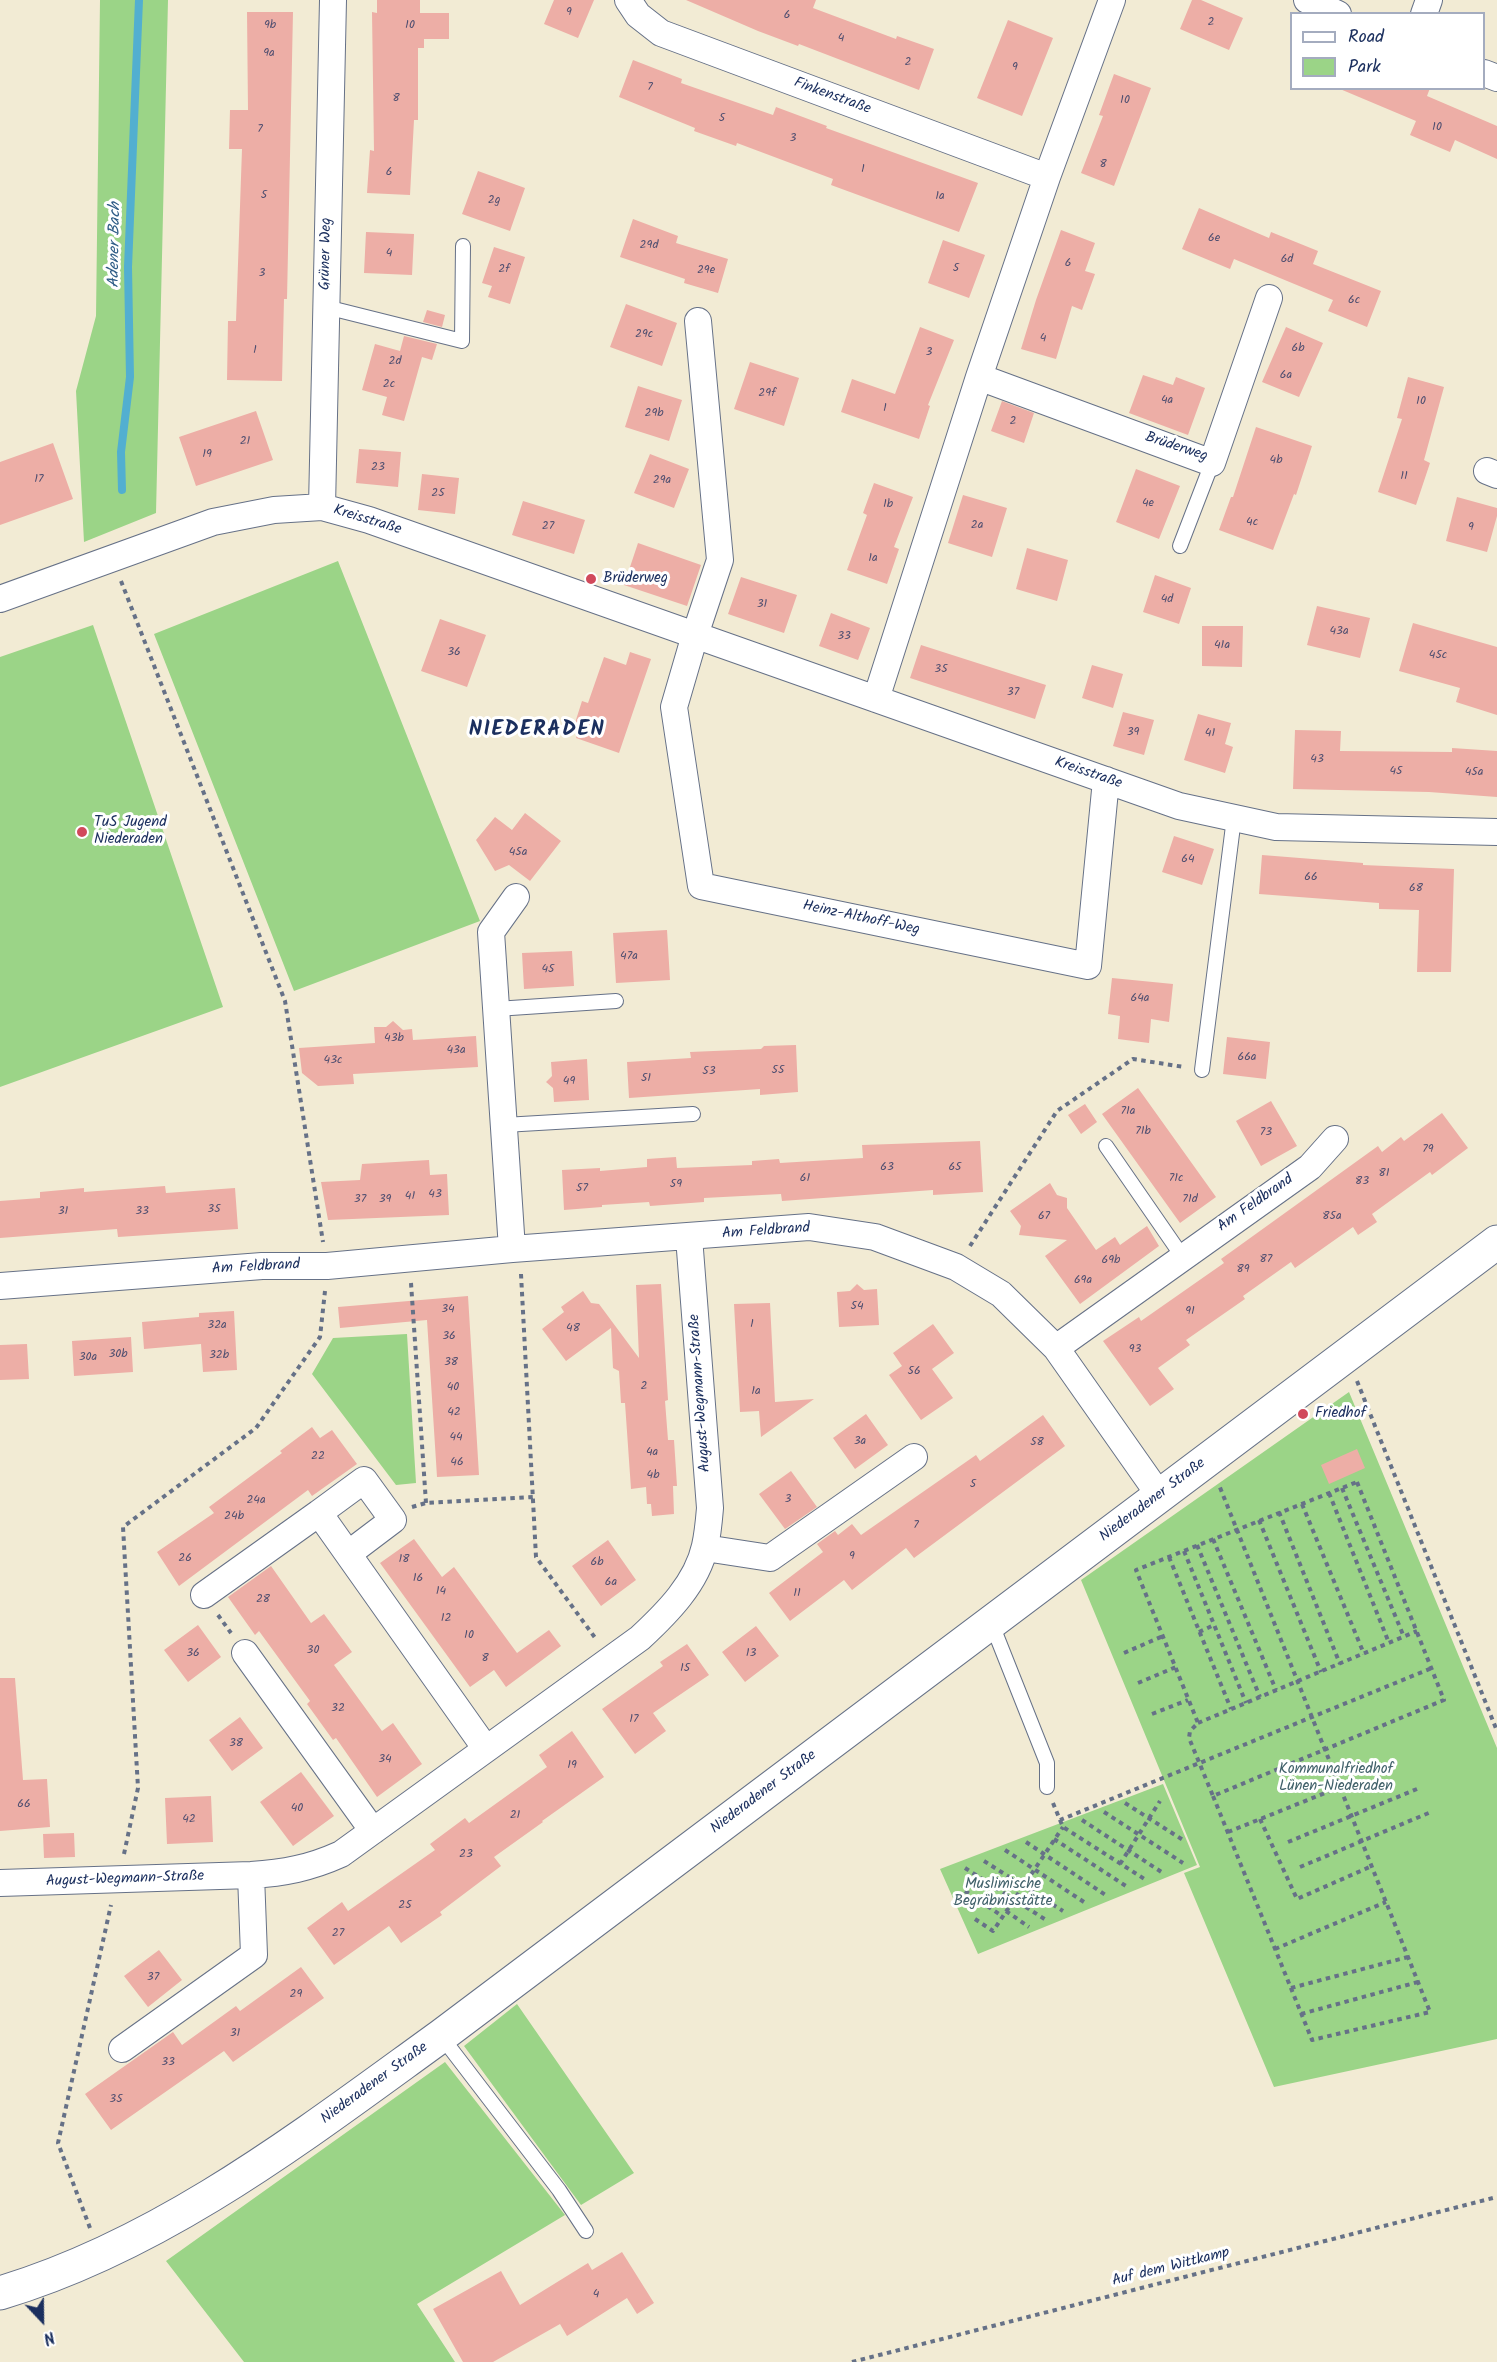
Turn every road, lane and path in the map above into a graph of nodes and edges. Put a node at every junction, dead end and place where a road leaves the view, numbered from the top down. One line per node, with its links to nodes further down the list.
1 (333, 0): 9 (street, Grüner Weg)
2 (628, 0): 6 (street, Finkenstraße)
3 (1112, 0): 6 (street)
4 (1307, 0): 5 (street)
5 (1334, 12)
6 (1047, 177): 11 (street)
7 (463, 246): 9 (lane)
8 (1269, 298): 12 (street, Brüderweg)
9 (326, 307): 13 (street, Grüner Weg)
10 (698, 321): 17 (street)
11 (979, 377): 12 (street, Brüderweg); 18 (street)
12 (1212, 463): 14 (lane)
13 (322, 507): 15 (street, Kreisstraße); 17 (street, Kreisstraße)
14 (1180, 546)
15 (112, 558): 16 (street, Kreisstraße); 35 (path)
16 (0, 599)
17 (695, 635): 18 (street, Kreisstraße); 19 (street, Heinz-Althoff-Weg)
18 (876, 699): 19 (street, Kreisstraße)
19 (1106, 780): 20 (street, Kreisstraße)
20 (1234, 818): 21 (street, Kreisstraße); 25 (lane)
21 (1497, 832)
22 (516, 897): 24 (street)
23 (616, 1001): 24 (lane)
24 (496, 1009): 27 (street)
25 (1202, 1070): 36 (path)
26 (693, 1114): 27 (lane)
27 (504, 1125): 32 (street)
28 (1335, 1139): 33 (street, Am Feldbrand)
29 (1106, 1146): 33 (lane)
30 (689, 1237): 32 (street, Am Feldbrand); 36 (street, Am Feldbrand); 55 (street, August-Wegmann-Straße)
31 (1497, 1242): 39 (street, Niederadener Straße)
32 (512, 1249): 34 (street, Am Feldbrand); 45 (path)
33 (1182, 1256): 38 (street, Am Feldbrand)
34 (410, 1258): 35 (street, Am Feldbrand); 46 (path)
35 (327, 1266): 37 (street, Am Feldbrand); 123 (path)
36 (956, 1267): 38 (street, Am Feldbrand)
37 (0, 1286)
38 (1056, 1348): 44 (street, Am Feldbrand)
39 (1347, 1356): 41 (street, Niederadener Straße); 85 (path)
40 (914, 1456): 55 (street)
41 (1209, 1459): 44 (street, Niederadener Straße); 52 (path)
42 (1342, 1488): 43 (path); 62 (path); 65 (path)
43 (1329, 1493): 47 (path); 66 (path)
44 (1160, 1496): 60 (street, Niederadener Straße)
45 (534, 1497): 46 (path); 70 (path)
46 (426, 1503): 50 (path)
47 (1302, 1504): 48 (path); 69 (path)
48 (1279, 1512): 51 (path); 71 (path)
49 (319, 1513): 50 (street); 57 (street); 59 (street)
50 (393, 1520): 57 (street)
51 (1259, 1520): 52 (path); 74 (path)
52 (1237, 1529): 53 (path); 75 (path)
53 (1213, 1539): 54 (path); 77 (path)
54 (1197, 1545): 56 (path); 78 (path)
55 (705, 1548): 70 (street, August-Wegmann-Straße)
56 (1184, 1551): 58 (path); 61 (path)
57 (348, 1554): 87 (street)
58 (1168, 1557): 63 (path); 64 (path)
59 (204, 1595): 67 (path)
60 (991, 1622): 89 (lane); 144 (street, Niederadener Straße)
61 (1214, 1625): 63 (path); 80 (path)
62 (1417, 1631): 65 (path); 73 (path)
63 (1199, 1632): 81 (path)
64 (1163, 1636): 68 (path); 72 (path)
65 (1404, 1637): 66 (path)
66 (1389, 1642): 69 (path)
67 (245, 1653): 103 (street)
68 (1124, 1653)
69 (1364, 1654): 71 (path)
70 (611, 1659): 87 (street, August-Wegmann-Straße)
71 (1340, 1664): 74 (path)
72 (1176, 1667): 76 (path); 79 (path)
73 (1432, 1668): 83 (path); 86 (path)
74 (1321, 1672): 75 (path)
75 (1298, 1682): 77 (path); 83 (path)
76 (1138, 1683)
77 (1276, 1690): 78 (path)
78 (1260, 1697): 80 (path)
79 (1188, 1700): 82 (path); 84 (path)
80 (1246, 1703): 81 (path)
81 (1231, 1709): 84 (path)
82 (1152, 1714)
83 (1312, 1716): 86 (path); 88 (path)
84 (1198, 1723): 88 (path)
85 (1497, 1731)
86 (1324, 1748): 90 (path); 92 (path)
87 (486, 1749): 103 (street, August-Wegmann-Straße)
88 (1199, 1763): 92 (path); 100 (path)
89 (1047, 1787): 100 (path)
90 (1340, 1787): 97 (path); 99 (path)
91 (1417, 1789): 97 (path)
92 (1213, 1796): 104 (path)
93 (1160, 1801): 98 (path)
94 (1125, 1803): 98 (path)
95 (1104, 1812): 105 (path)
96 (1431, 1812): 110 (path)
97 (1352, 1815): 109 (path); 110 (path)
98 (1149, 1818): 105 (path); 107 (path)
99 (1260, 1819): 104 (path); 117 (path)
100 (1060, 1820): 102 (path)
101 (1082, 1820): 112 (path)
102 (1063, 1827): 106 (path); 116 (path)
103 (373, 1831): 122 (street, August-Wegmann-Straße)
104 (1228, 1832): 139 (path)
105 (1138, 1835): 112 (path); 115 (path)
106 (1054, 1839): 113 (path); 127 (path)
107 (1183, 1840)
108 (1026, 1842): 113 (path)
109 (1288, 1842)
110 (1362, 1842): 117 (path); 118 (path)
111 (1005, 1850): 120 (path)
112 (1129, 1851): 116 (path); 121 (path)
113 (1044, 1854): 120 (path); 129 (path)
114 (984, 1861): 126 (path)
115 (1183, 1863)
116 (1120, 1864): 124 (path)
117 (1372, 1866): 131 (path)
118 (1300, 1867)
119 (965, 1868): 130 (path)
120 (1034, 1869): 126 (path); 132 (path)
121 (1163, 1873)
122 (251, 1875): 123 (street, August-Wegmann-Straße); 145 (street)
123 (117, 1880): 125 (street, August-Wegmann-Straße); 148 (path)
124 (1146, 1880)
125 (0, 1883)
126 (1023, 1886): 130 (path); 134 (path)
127 (1130, 1888)
128 (965, 1891): 135 (path)
129 (1107, 1896)
130 (1013, 1900): 133 (path); 137 (path)
131 (1386, 1902): 139 (path); 140 (path)
132 (1087, 1904)
133 (1006, 1911): 135 (path); 138 (path)
134 (1063, 1911)
135 (1002, 1916): 136 (path)
136 (975, 1919)
137 (1046, 1920)
138 (1029, 1926)
139 (1275, 1949): 142 (path)
140 (1408, 1957): 141 (path); 142 (path)
141 (1418, 1982): 143 (path); 143 (path)
142 (1291, 1988): 143 (path)
143 (1301, 2014)
144 (441, 2036): 147 (lane); 148 (street, Niederadener Straße)
145 (122, 2049)
146 (1497, 2197): 150 (path, Auf dem Wittkamp)
147 (586, 2231)
148 (100, 2254): 149 (street, Niederadener Straße)
149 (0, 2293)
150 (852, 2362)

